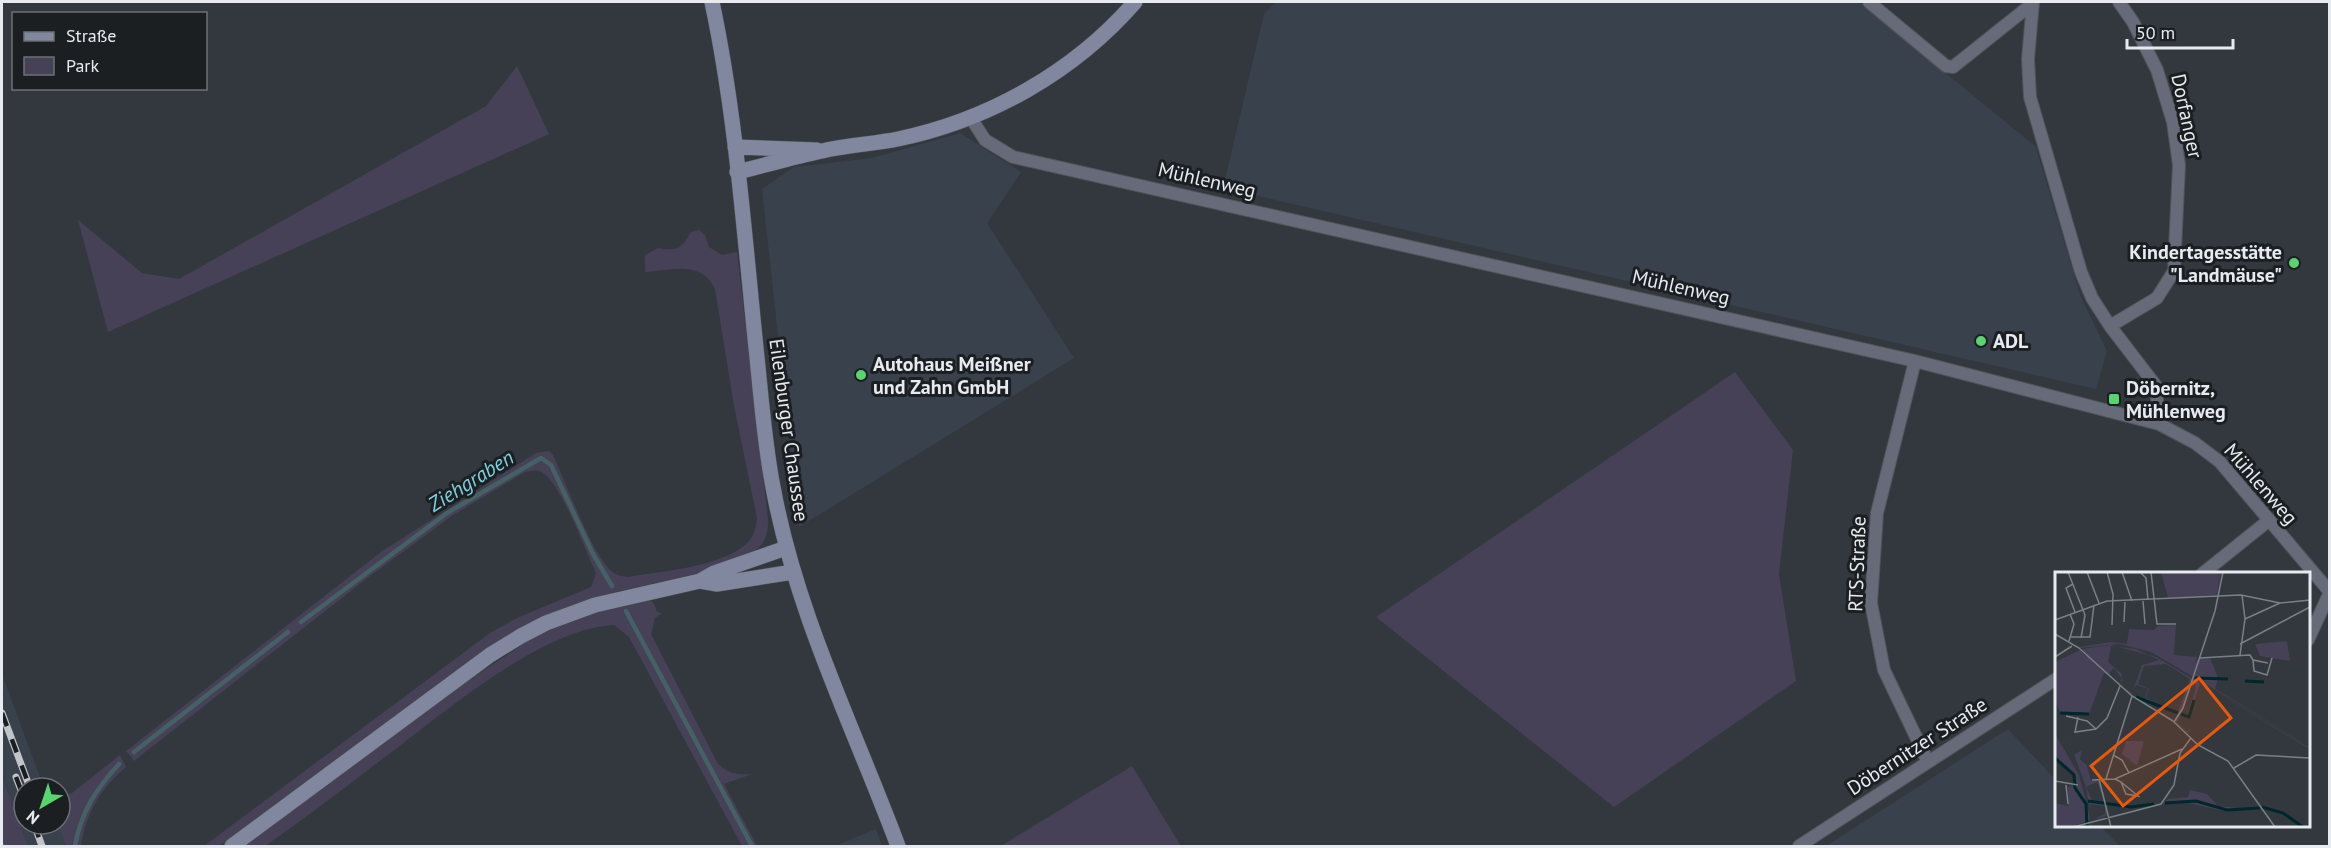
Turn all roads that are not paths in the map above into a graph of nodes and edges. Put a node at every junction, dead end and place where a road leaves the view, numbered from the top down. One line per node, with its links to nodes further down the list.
1 (712, 2): 7 (main road, Eilenburger Chaussee)
2 (1135, 2): 6 (main road)
3 (1869, 2): 5 (street)
4 (2119, 2): 10 (street, Dorfanger)
5 (2032, 3): 10 (street)
6 (971, 118): 8 (main road); 11 (street, Mühlenweg)
7 (735, 147): 8 (main road); 9 (main road, Eilenburger Chaussee)
8 (823, 150): 9 (main road)
9 (738, 172): 14 (main road, Eilenburger Chaussee)
10 (2110, 326): 12 (street)
11 (1915, 361): 12 (street, Mühlenweg); 21 (street, RTS-Straße)
12 (2159, 424): 13 (street, Mühlenweg)
13 (2268, 520): 15 (street); 18 (street, Mühlenweg)
14 (786, 548): 16 (main road, Eilenburger Chaussee); 17 (main road)
15 (2208, 571)
16 (793, 572): 17 (main road); 23 (main road, Eilenburger Chaussee)
17 (700, 581): 22 (main road)
18 (2330, 592): 19 (street)
19 (2310, 636)
20 (2055, 680): 21 (street, Döbernitzer Straße)
21 (1928, 762): 24 (street, Döbernitzer Straße)
22 (232, 846)
23 (898, 846)
24 (1799, 846)

